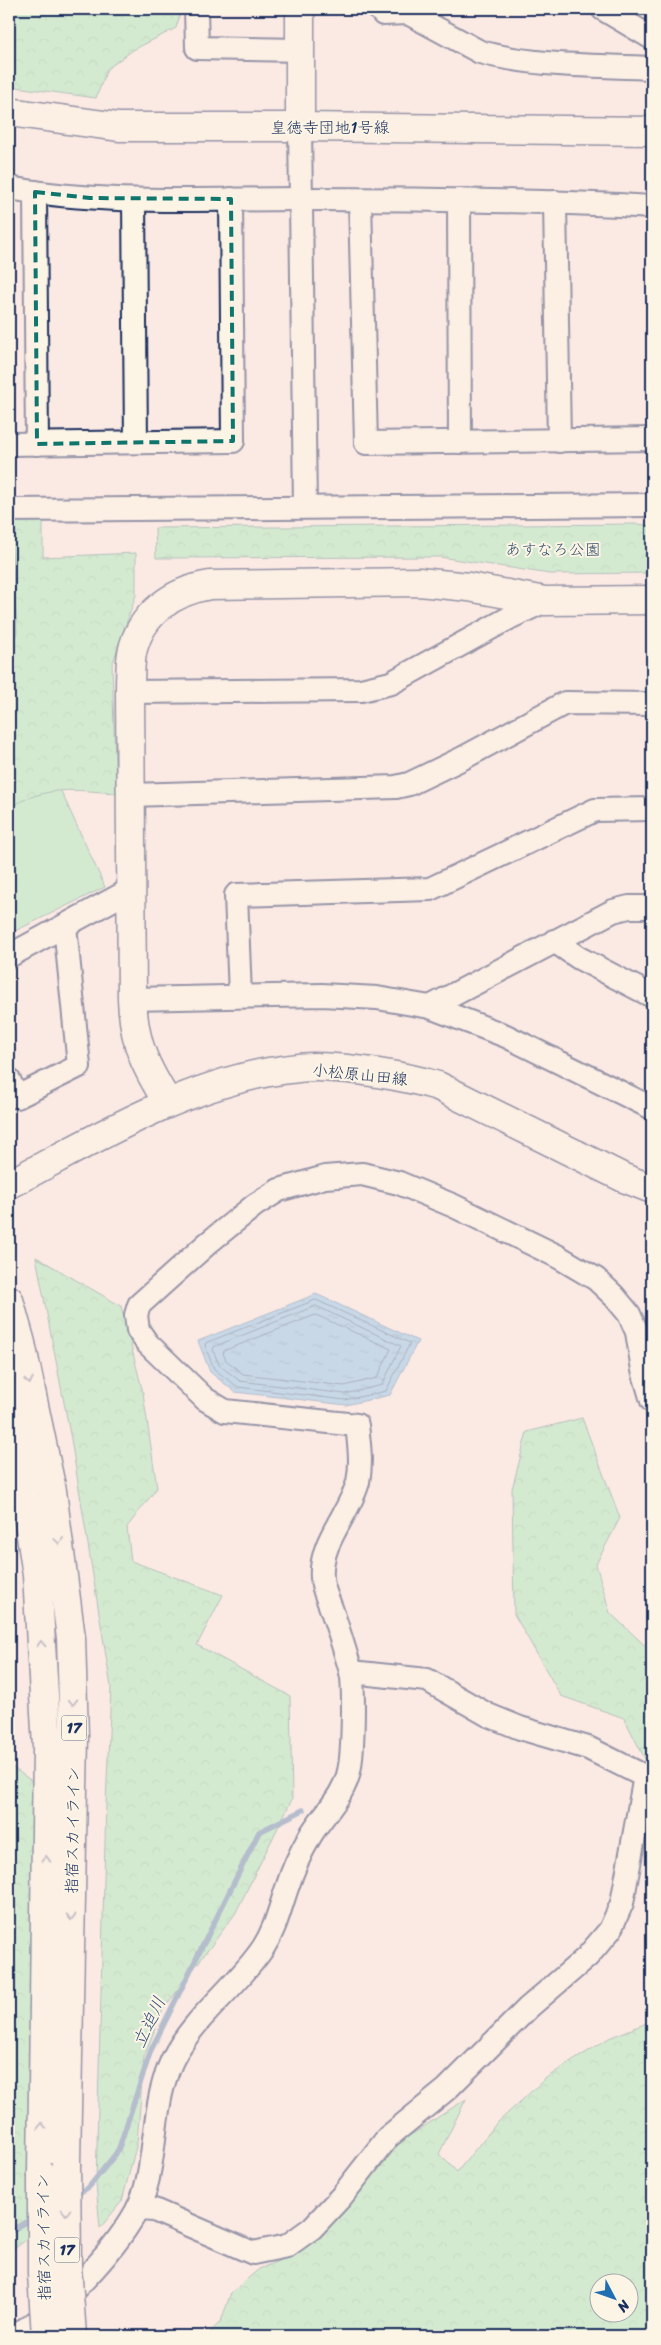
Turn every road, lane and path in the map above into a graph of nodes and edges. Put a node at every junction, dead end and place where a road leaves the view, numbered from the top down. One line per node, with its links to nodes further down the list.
1 (196, 9): 6 (street)
2 (300, 9): 6 (street)
3 (379, 9): 7 (street)
4 (603, 9): 5 (street)
5 (652, 38)
6 (300, 50): 9 (street)
7 (652, 68)
8 (9, 112): 9 (street, 皇徳寺団地1号線)
9 (300, 126): 10 (street, 皇徳寺団地1号線); 14 (street)
10 (652, 132)
11 (9, 188): 12 (street)
12 (35, 192): 15 (street); 25 (street)
13 (232, 199): 14 (street); 15 (street); 22 (street)
14 (301, 199): 16 (street); 27 (street)
15 (134, 200): 22 (street)
16 (360, 200): 17 (street); 23 (street)
17 (459, 200): 18 (street); 23 (street)
18 (555, 202): 19 (street); 21 (street)
19 (652, 208)
20 (652, 439): 21 (street)
21 (559, 440): 23 (street)
22 (136, 442): 25 (street)
23 (460, 442)
24 (9, 444): 25 (street)
25 (37, 444)
26 (652, 505): 27 (street)
27 (305, 506): 28 (street)
28 (9, 510)
29 (652, 600): 30 (street)
30 (545, 601): 31 (street); 31 (street)
31 (130, 692): 33 (street)
32 (652, 704): 33 (street)
33 (131, 794): 35 (street)
34 (652, 809): 40 (street)
35 (132, 889): 37 (street); 42 (street)
36 (652, 907): 38 (street)
37 (65, 926): 39 (street); 44 (street)
38 (554, 941): 41 (street); 43 (street)
39 (9, 956)
40 (240, 996): 42 (street); 43 (street)
41 (652, 996)
42 (132, 999): 45 (street)
43 (430, 1007): 46 (street)
44 (9, 1080)
45 (168, 1103): 47 (street, 小松原山田線); 48 (street, 小松原山田線)
46 (652, 1108)
47 (17, 1180)
48 (652, 1189)
49 (9, 1300): 57 (street, 指宿スカイライン / 17, one-way to 57, bridge)
50 (9, 1391): 56 (street, 指宿スカイライン / 17, one-way to 50, bridge)
51 (652, 1401): 52 (street)
52 (352, 1672): 53 (street); 54 (street)
53 (649, 1778): 54 (street)
54 (138, 2209): 55 (street)
55 (14, 2336)
56 (46, 2336)
57 (72, 2336)

